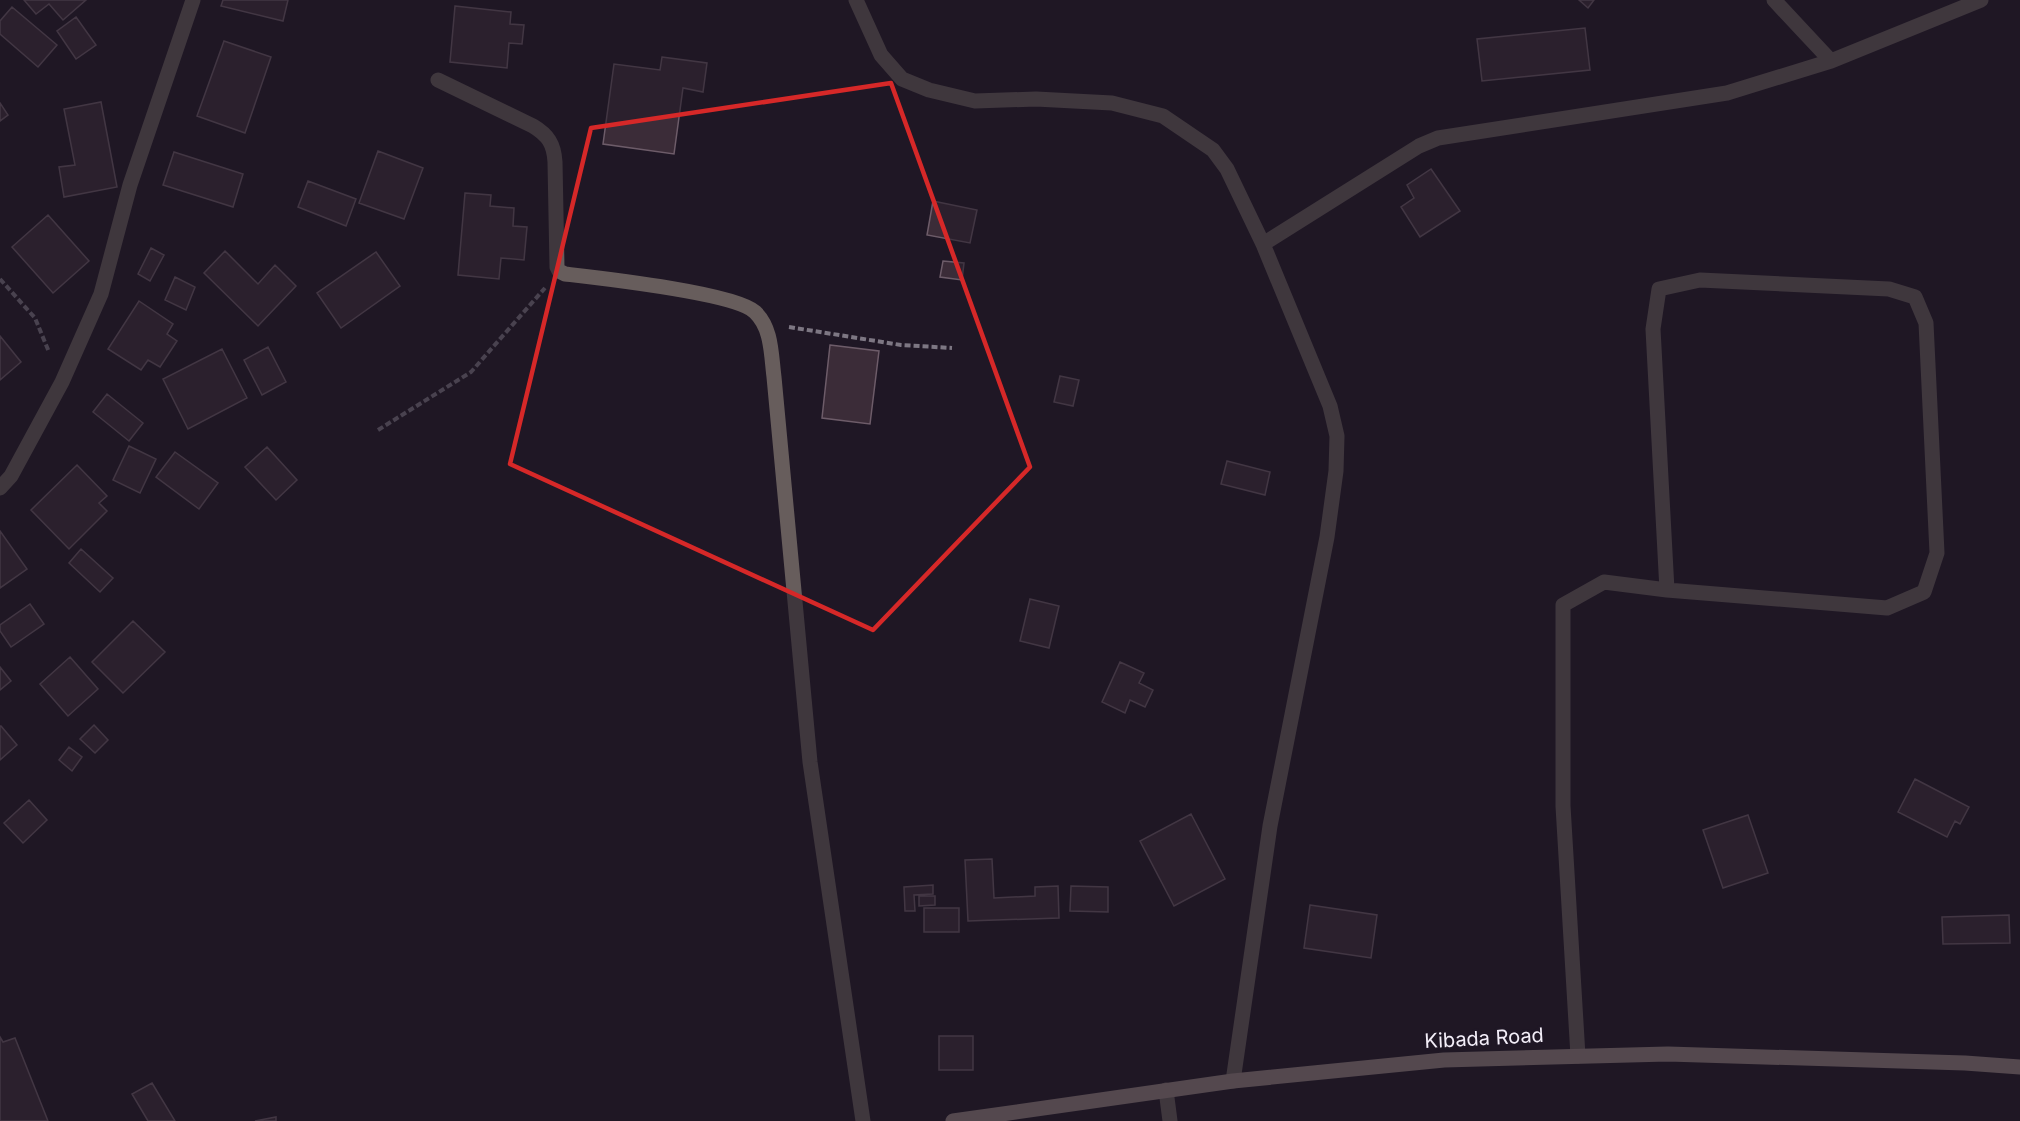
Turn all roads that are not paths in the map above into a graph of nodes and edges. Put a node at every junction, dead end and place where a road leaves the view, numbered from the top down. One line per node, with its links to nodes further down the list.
1 (193, 0): 8 (street)
2 (856, 0): 7 (street)
3 (1774, 0): 5 (street)
4 (1981, 0): 5 (street)
5 (1831, 61): 7 (street)
6 (438, 80): 14 (street)
7 (1263, 244): 12 (street)
8 (0, 488)
9 (1667, 590): 9 (street); 10 (street)
10 (1578, 1056): 11 (main road, Kibada Road); 12 (main road, Kibada Road)
11 (2020, 1067)
12 (1233, 1081): 13 (main road, Kibada Road)
13 (1166, 1090): 15 (main road, Kibada Road); 16 (street)
14 (863, 1121)
15 (952, 1121)
16 (1170, 1121)

